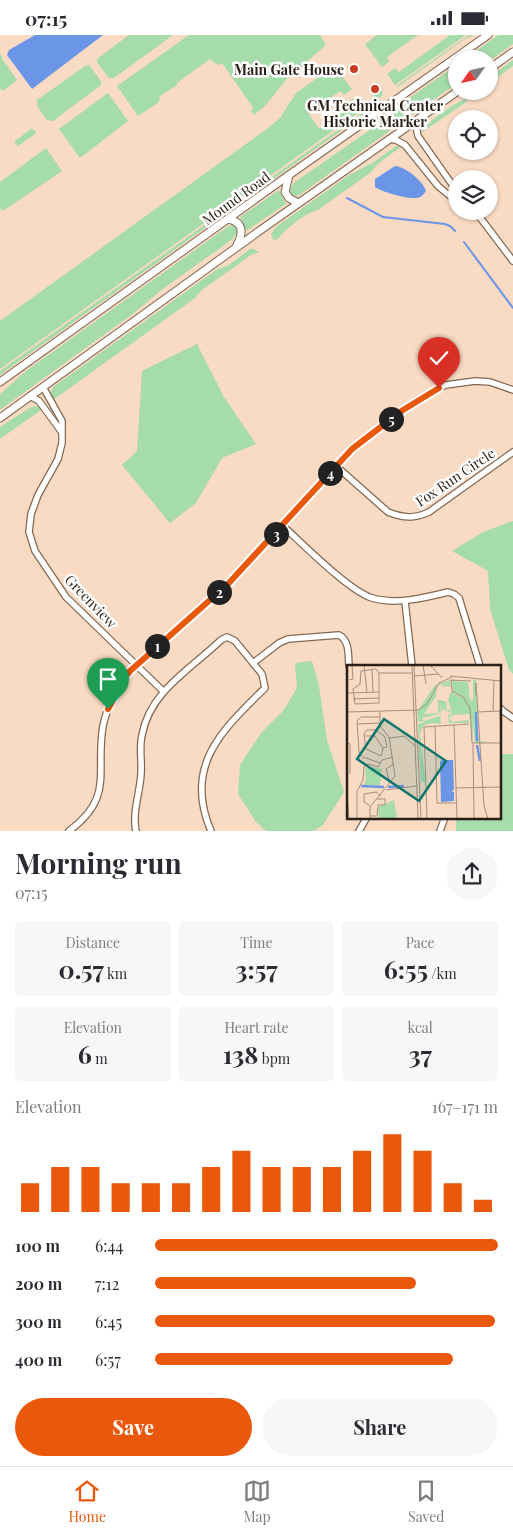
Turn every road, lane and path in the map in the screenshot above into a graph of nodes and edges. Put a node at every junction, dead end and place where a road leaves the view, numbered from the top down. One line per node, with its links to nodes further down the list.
1 (488, 35): 7 (main road, Mound Road)
2 (513, 52): 3 (main road)
3 (498, 63)
4 (448, 98): 5 (main road)
5 (415, 121): 6 (main road); 8 (street)
6 (389, 139): 9 (street); 10 (main road)
7 (289, 175): 10 (main road); 11 (main road, Mound Road)
8 (448, 179)
9 (448, 194)
10 (298, 203): 13 (main road)
11 (228, 219): 13 (main road); 15 (main road, Mound Road)
12 (482, 220): 14 (street)
13 (236, 248): 16 (main road)
14 (513, 261)
15 (0, 383)
16 (43, 387): 18 (main road); 20 (street, Greenview)
17 (513, 390): 22 (street)
18 (30, 396): 19 (main road); 20 (street)
19 (0, 418)
20 (61, 431): 26 (street, Greenview)
21 (513, 451): 22 (street, Fox Run Circle)
22 (336, 466): 23 (street)
23 (283, 526): 24 (street); 26 (street)
24 (405, 601): 28 (street); 29 (street)
25 (253, 663): 27 (street); 30 (street); 37 (street)
26 (136, 665): 30 (street, Greenview); 35 (street)
27 (349, 665)
28 (412, 665)
29 (480, 665)
30 (163, 691): 36 (street)
31 (500, 708): 32 (street)
32 (513, 717)
33 (366, 819): 38 (street)
34 (444, 819): 39 (street)
35 (70, 831)
36 (136, 831)
37 (211, 831)
38 (359, 831)
39 (440, 831)

